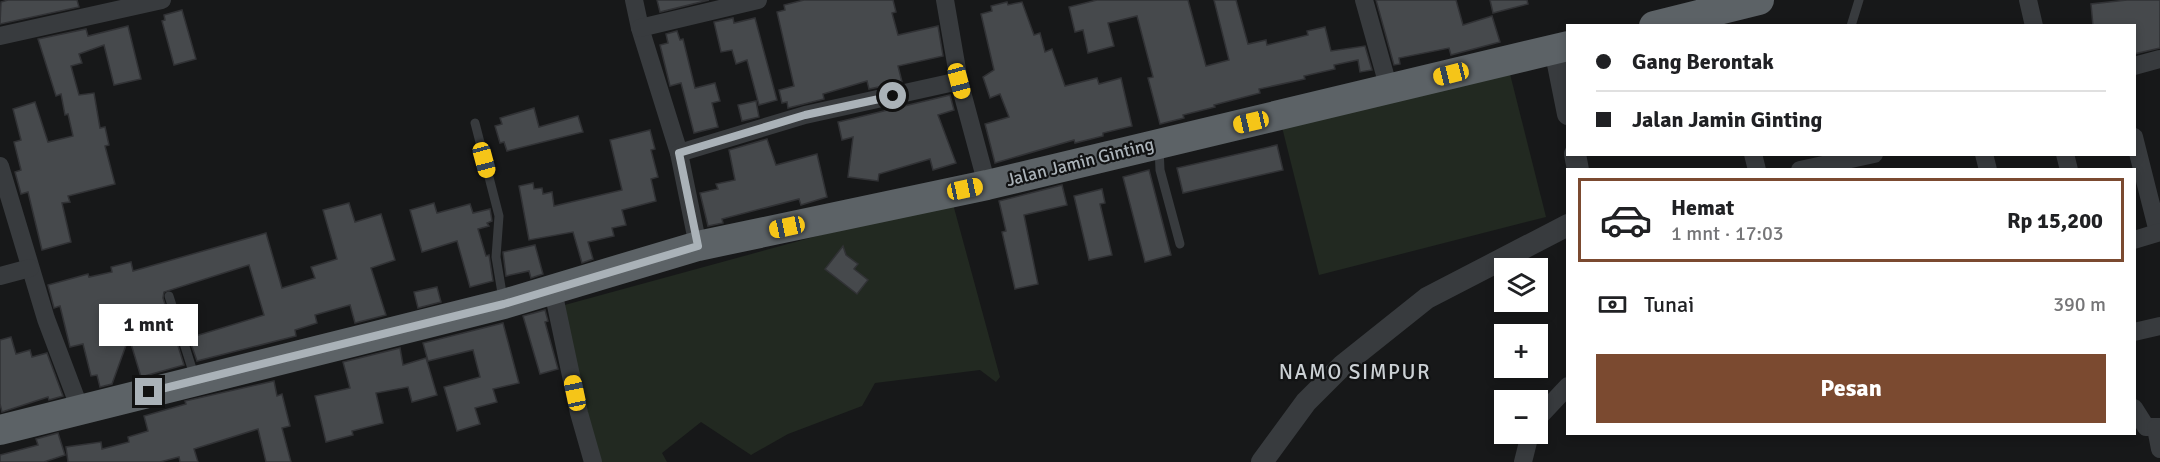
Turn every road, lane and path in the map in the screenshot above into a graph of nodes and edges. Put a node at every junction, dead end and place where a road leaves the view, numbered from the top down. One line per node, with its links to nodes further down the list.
1 (162, 0): 14 (street)
2 (634, 0): 13 (street)
3 (758, 0): 13 (street)
4 (945, 0): 18 (street)
5 (1364, 0): 19 (street)
6 (1759, 0): 9 (highway)
7 (1859, 0): 11 (lane)
8 (2028, 0): 12 (street)
9 (1723, 18): 10 (highway)
10 (1671, 24)
11 (1852, 24)
12 (2034, 24)
13 (640, 28): 24 (street)
14 (0, 36)
15 (1561, 47): 19 (highway, Jalan Jamin Ginting); 20 (street)
16 (2160, 59): 17 (street)
17 (2136, 65)
18 (959, 81): 24 (street); 28 (street)
19 (1389, 89): 22 (highway, Jalan Jamin Ginting)
20 (1566, 95)
21 (475, 123): 38 (lane)
22 (1158, 143): 28 (highway, Jalan Jamin Ginting); 32 (lane)
23 (2136, 145): 30 (street)
24 (679, 153): 33 (street)
25 (1865, 156): 27 (street)
26 (0, 166): 34 (street)
27 (1809, 168)
28 (987, 185): 33 (highway, Jalan Jamin Ginting)
29 (1566, 226): 51 (street)
30 (2159, 232): 31 (street)
31 (2136, 239)
32 (1180, 244)
33 (698, 246): 36 (highway, Jalan Jamin Ginting)
34 (30, 268): 35 (street); 44 (street)
35 (0, 276)
36 (553, 291): 38 (highway, Jalan Jamin Ginting); 50 (street)
37 (169, 296): 41 (lane)
38 (504, 304): 41 (highway, Jalan Jamin Ginting)
39 (2160, 326): 40 (street)
40 (2136, 332)
41 (196, 381): 44 (highway, Jalan Jamin Ginting)
42 (1566, 388): 43 (street)
43 (1548, 407)
44 (80, 410): 47 (highway, Jalan Jamin Ginting)
45 (2136, 411): 46 (street)
46 (2158, 427): 49 (street)
47 (0, 430)
48 (1528, 444): 52 (street)
49 (2160, 449)
50 (593, 462)
51 (1262, 462)
52 (1523, 462)

